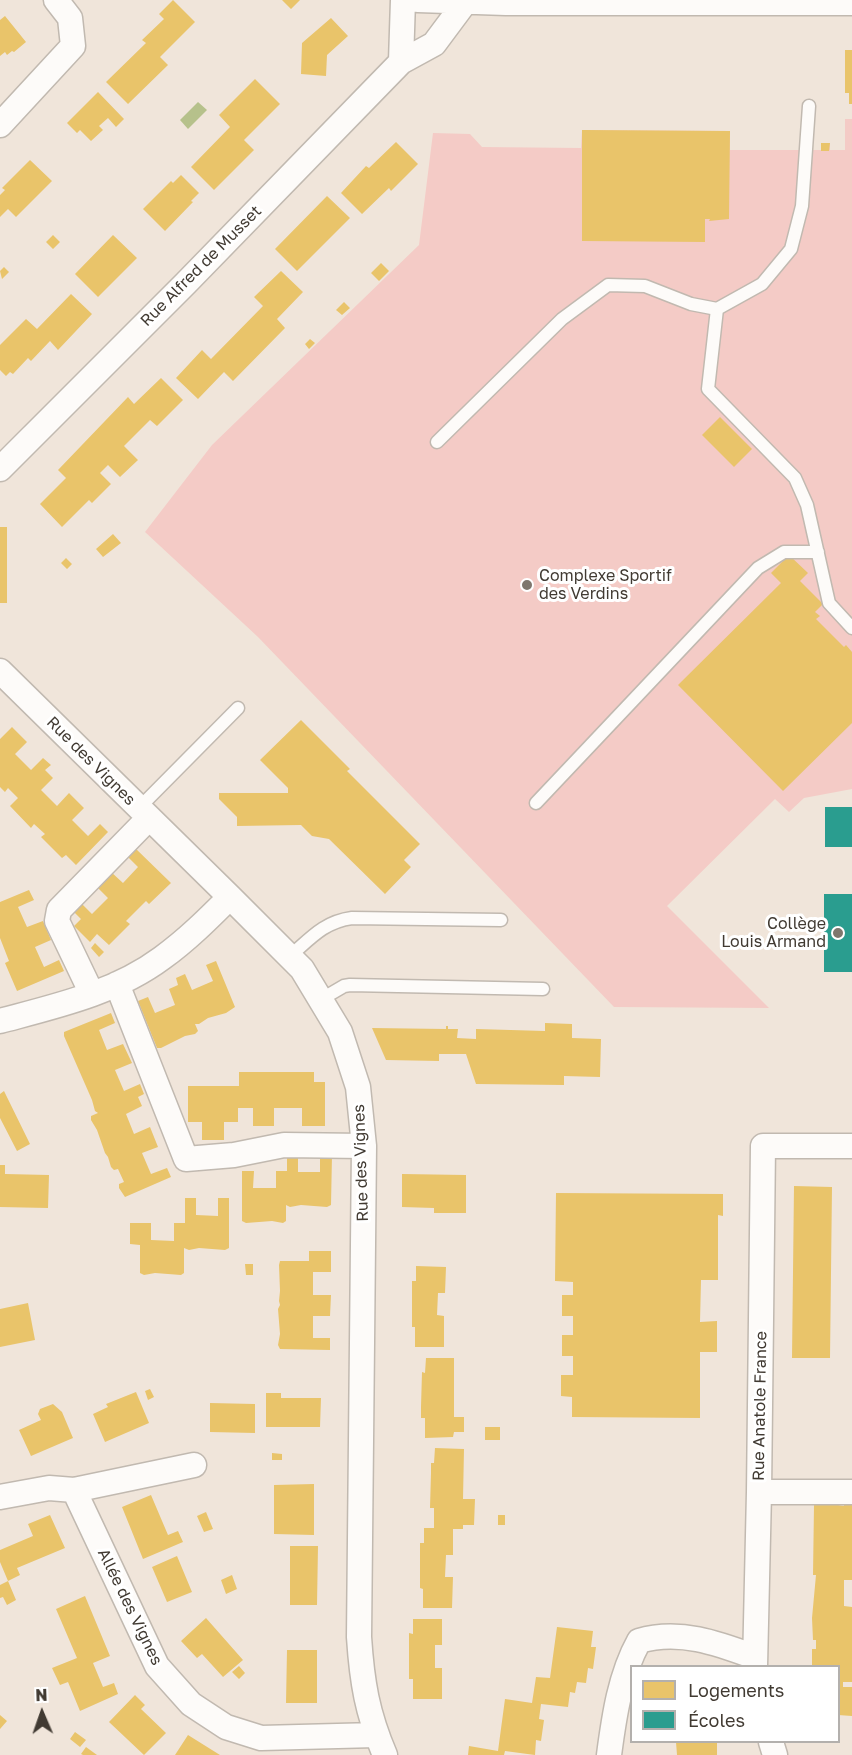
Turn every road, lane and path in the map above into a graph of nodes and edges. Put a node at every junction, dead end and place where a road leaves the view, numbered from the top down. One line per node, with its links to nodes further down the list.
1 (56, 0): 9 (street)
2 (403, 0): 7 (street)
3 (418, 0): 4 (street)
4 (466, 1): 5 (street); 7 (street, Rue Alfred de Musset)
5 (808, 2): 6 (street)
6 (852, 3)
7 (401, 62): 12 (street, Rue Alfred de Musset)
8 (809, 106): 10 (lane)
9 (0, 125)
10 (717, 309): 11 (lane); 13 (lane)
11 (437, 442)
12 (0, 469)
13 (818, 552): 14 (lane); 17 (lane)
14 (852, 628)
15 (0, 671): 18 (street, Rue des Vignes)
16 (238, 708): 18 (lane)
17 (536, 803)
18 (144, 813): 19 (street, Rue des Vignes); 24 (street)
19 (230, 897): 21 (street, Rue des Vignes); 22 (street)
20 (501, 920): 21 (lane)
21 (289, 957): 25 (street, Rue des Vignes)
22 (117, 984): 24 (street); 27 (street)
23 (543, 989): 25 (lane)
24 (92, 994): 26 (street)
25 (320, 1000): 27 (street, Rue des Vignes)
26 (0, 1021)
27 (364, 1146): 35 (street, Rue des Vignes)
28 (852, 1146): 31 (street, Rue Anatole France)
29 (194, 1465): 30 (street)
30 (74, 1490): 33 (street); 35 (street, Allée des Vignes)
31 (759, 1492): 32 (street); 34 (street, Rue Anatole France)
32 (852, 1492)
33 (0, 1497)
34 (755, 1662): 36 (street)
35 (381, 1745)
36 (609, 1755)

